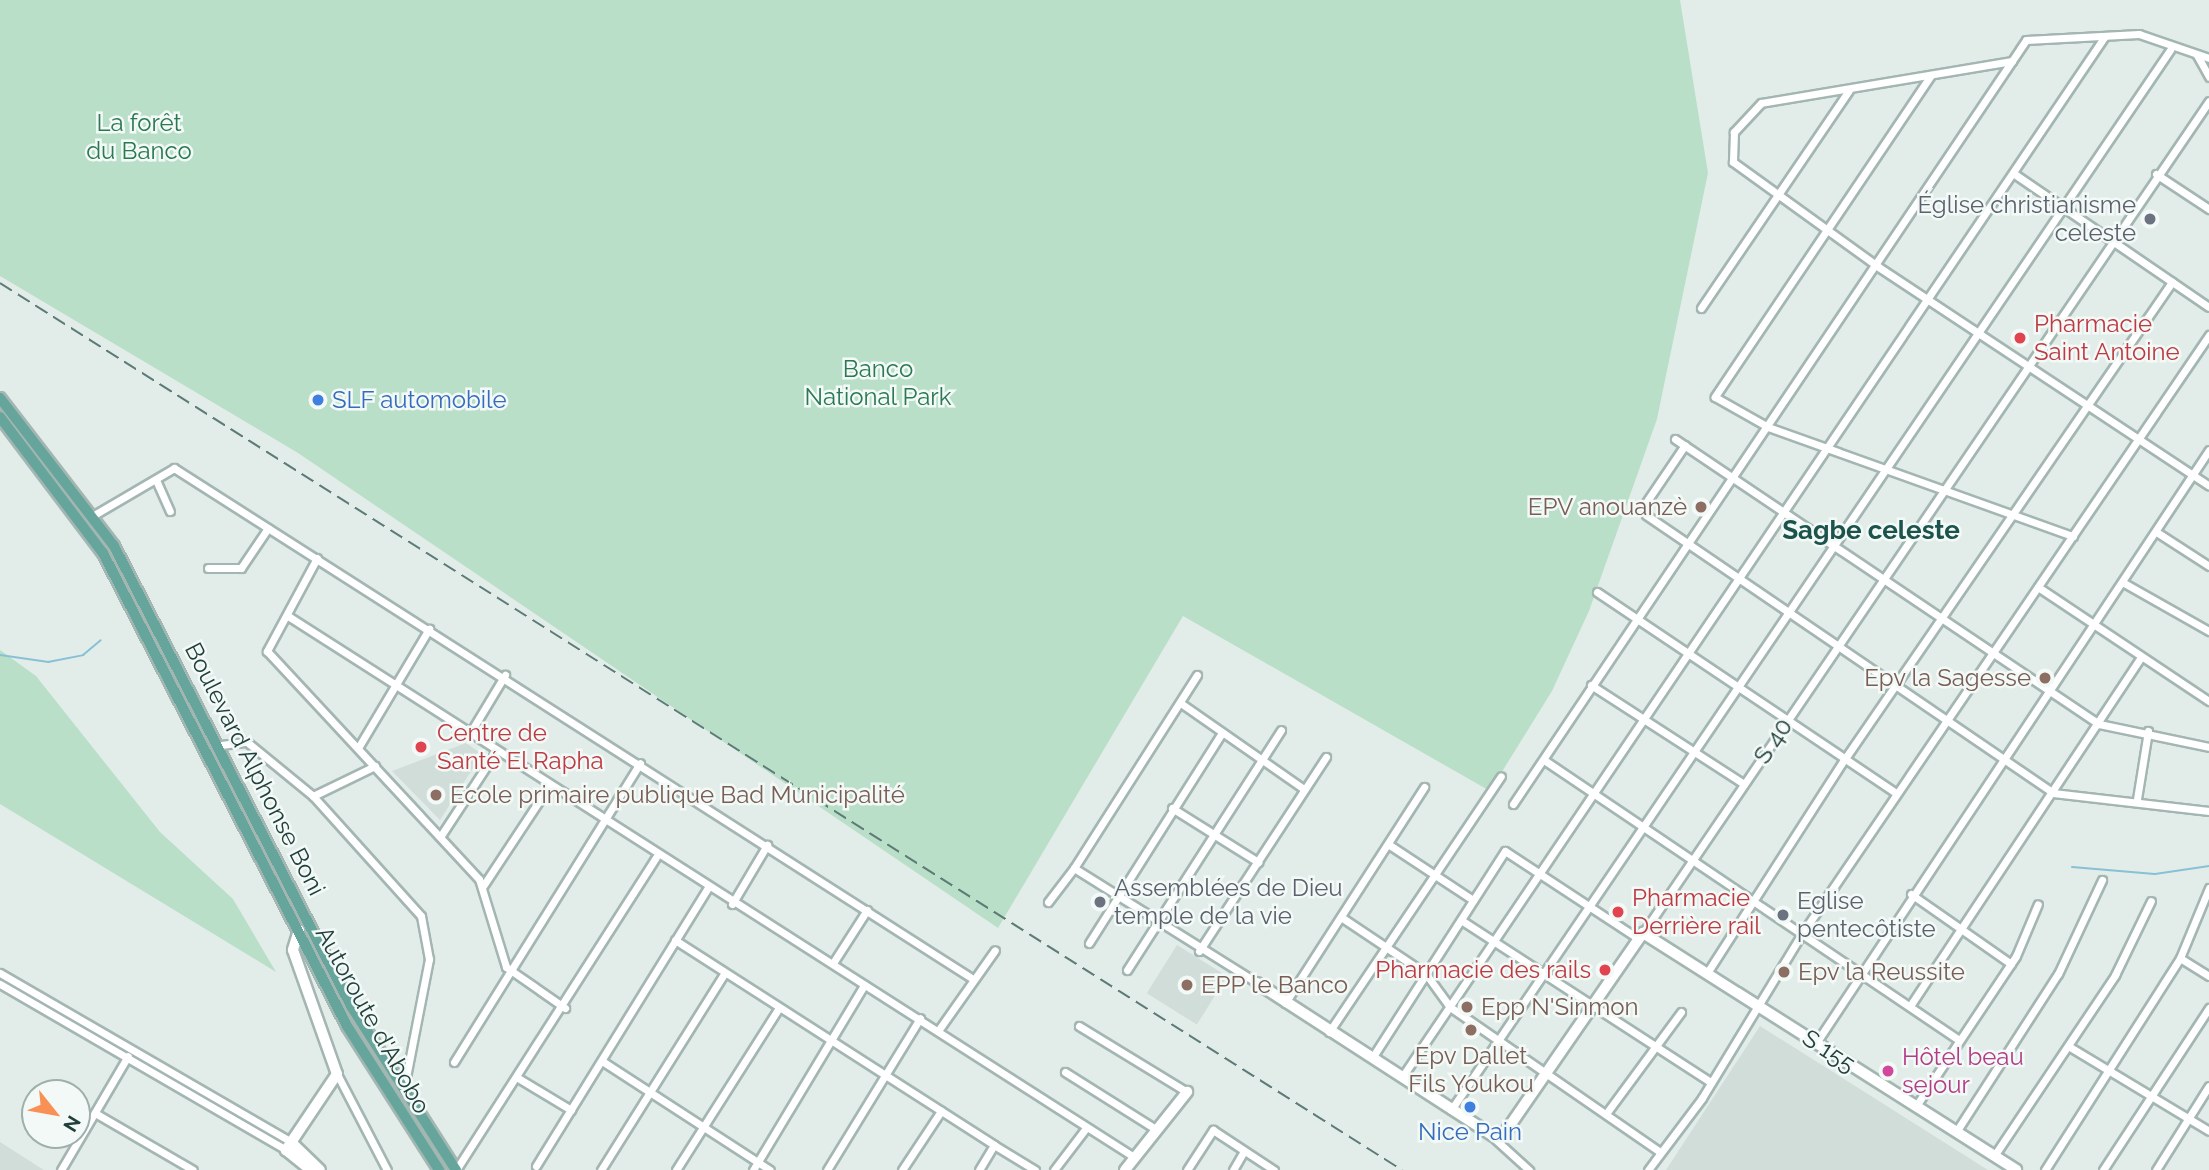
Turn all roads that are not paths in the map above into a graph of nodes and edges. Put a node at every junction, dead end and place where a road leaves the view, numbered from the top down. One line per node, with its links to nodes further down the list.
1 (2105, 36): 2 (street); 5 (street); 10 (street)
2 (2170, 50): 3 (street); 13 (street)
3 (2197, 55): 4 (street); 7 (street)
4 (2209, 58)
5 (2012, 61): 6 (street); 17 (street)
6 (1931, 75): 8 (street); 15 (street)
7 (2209, 76)
8 (1849, 90): 12 (street); 12 (street)
9 (2209, 102): 11 (street, S 40)
10 (2012, 173): 13 (street); 19 (street)
11 (2156, 174): 14 (street); 16 (street, S 40)
12 (1779, 197): 15 (street); 21 (street)
13 (2062, 206): 16 (street); 22 (street)
14 (2209, 209)
15 (1829, 233): 17 (street); 28 (street)
16 (2111, 240): 18 (street); 24 (street, S 40)
17 (1877, 266): 19 (street); 28 (street)
18 (2172, 282): 20 (street); 26 (street)
19 (1927, 296): 22 (street); 32 (street)
20 (2209, 307)
21 (1702, 308)
22 (1976, 330): 24 (street); 34 (street)
23 (2209, 335): 29 (street)
24 (2028, 365): 26 (street); 39 (street, S 40)
25 (0, 398): 45 (main road, Boulevard Alphonse Boni)
26 (2088, 404): 29 (street); 43 (street)
27 (0, 417): 142 (main road, Autoroute d'Abobo)
28 (1768, 427): 32 (street); 36 (street)
29 (2137, 437): 35 (street); 48 (street)
30 (1675, 439): 31 (street)
31 (1685, 446): 36 (street); 40 (street)
32 (1825, 449): 34 (street); 42 (street)
33 (2209, 450): 35 (street)
34 (1885, 469): 39 (street); 50 (street)
35 (2192, 475): 38 (street); 47 (street)
36 (1732, 477): 42 (street); 49 (street)
37 (156, 480): 41 (street); 45 (street); 46 (street)
38 (2209, 486)
39 (1942, 487): 43 (street); 55 (street, S 40)
40 (1645, 504)
41 (170, 511)
42 (1783, 512): 50 (street); 54 (street)
43 (2011, 514): 48 (street); 61 (street)
44 (1646, 515): 49 (street)
45 (94, 516): 87 (main road, Boulevard Alphonse Boni)
46 (268, 528): 51 (street); 53 (street)
47 (2158, 533): 52 (street); 56 (street)
48 (2073, 536): 57 (street)
49 (1689, 542): 54 (street); 62 (street)
50 (1833, 545): 55 (street); 59 (street)
51 (317, 558): 60 (street); 64 (street)
52 (2209, 566)
53 (208, 568)
54 (1740, 576): 59 (street); 67 (street)
55 (1882, 578): 61 (street); 66 (street, S 40)
56 (2124, 583): 63 (street); 65 (street)
57 (2038, 587): 63 (street); 68 (street)
58 (1597, 592): 62 (street)
59 (1789, 610): 66 (street); 75 (street)
60 (288, 615): 73 (street); 89 (street)
61 (1941, 617): 68 (street); 72 (street)
62 (1637, 618): 67 (street); 74 (street)
63 (2095, 625): 69 (street); 76 (street)
64 (429, 628): 70 (street); 73 (street)
65 (2209, 631)
66 (1839, 645): 72 (street); 80 (street, S 40)
67 (1688, 652): 75 (street); 81 (street)
68 (1994, 655): 76 (street); 79 (street)
69 (2141, 657): 77 (street); 82 (street)
70 (505, 675): 85 (street); 97 (street)
71 (1197, 675): 78 (street)
72 (1896, 682): 79 (street); 96 (street)
73 (397, 684): 85 (street); 89 (street)
74 (1591, 685): 81 (street); 95 (street)
75 (1737, 687): 80 (street); 91 (street)
76 (2049, 690): 82 (street); 92 (street)
77 (2209, 701)
78 (1182, 704): 86 (street); 121 (street)
79 (1950, 720): 92 (street); 104 (street)
80 (1787, 721): 96 (street); 100 (street, S 40)
81 (1644, 722): 91 (street); 106 (street)
82 (2099, 724): 84 (street); 105 (street)
83 (1281, 730): 94 (street)
84 (2148, 731): 88 (street); 108 (street)
85 (470, 733): 90 (street)
86 (1222, 733): 94 (street); 110 (street)
87 (221, 745): 107 (street); 202 (main road, Boulevard Alphonse Boni)
88 (2209, 747)
89 (358, 748): 98 (street)
90 (497, 750): 101 (street); 114 (street)
91 (1693, 752): 100 (street); 113 (street)
92 (2005, 756): 105 (street); 128 (street)
93 (1326, 757): 103 (street)
94 (1262, 760): 103 (street); 115 (street)
95 (1544, 760): 106 (street); 109 (street)
96 (1844, 760): 104 (street); 131 (street)
97 (640, 763): 112 (street); 117 (street)
98 (375, 766): 107 (street); 114 (street)
99 (1501, 776): 122 (street)
100 (1744, 784): 119 (street, S 40)
101 (549, 786): 112 (street); 125 (street)
102 (1424, 786): 116 (street)
103 (1304, 789): 120 (street)
104 (1896, 793): 143 (street)
105 (2053, 793): 108 (street); 141 (street)
106 (1592, 795): 113 (street); 123 (street)
107 (313, 796): 202 (street)
108 (2137, 799): 111 (street)
109 (1513, 804)
110 (1172, 808): 115 (street); 129 (street)
111 (2209, 811)
112 (604, 820): 118 (street); 155 (street)
113 (1643, 828): 119 (street); 136 (street)
114 (442, 834): 125 (street)
115 (1214, 835): 120 (street); 140 (street)
116 (1388, 844): 122 (street); 138 (street)
117 (767, 845): 134 (street); 137 (street)
118 (656, 856): 127 (street); 172 (street)
119 (1692, 860): 131 (street); 144 (street, S 40)
120 (1258, 862): 150 (street)
121 (1074, 868): 129 (street); 133 (street)
122 (1431, 873): 130 (street); 148 (street)
123 (1539, 874): 130 (street); 136 (street); 146 (street)
124 (2102, 880): 215 (street)
125 (483, 887): 155 (street)
126 (2209, 888): 151 (street)
127 (707, 889): 134 (street); 145 (street)
128 (1911, 894): 141 (street); 160 (street)
129 (1114, 897): 140 (street); 147 (street)
130 (1473, 900): 139 (street)
131 (1752, 901): 143 (street); 159 (street)
132 (2151, 901): 184 (street)
133 (1048, 902)
134 (732, 904): 152 (street)
135 (2038, 904): 153 (street)
136 (1590, 908): 144 (street); 161 (street)
137 (867, 910): 152 (street); 162 (street)
138 (1341, 917): 148 (street); 167 (street)
139 (1461, 919): 146 (street); 158 (street)
140 (1155, 923): 150 (street); 154 (street)
141 (1960, 929): 153 (street); 170 (street)
142 (299, 930): 194 (street); 230 (main road, Autoroute d'Abobo)
143 (1801, 934): 160 (street); 168 (street)
144 (1641, 936): 159 (street, S 155); 169 (street, S 40)
145 (675, 940): 157 (street); 189 (street)
146 (1494, 940): 161 (street); 171 (street)
147 (1089, 943)
148 (1385, 945): 158 (street); 179 (street)
149 (995, 950): 162 (street)
150 (1199, 951): 165 (street)
151 (2180, 958): 163 (street); 191 (street)
152 (832, 963): 166 (street)
153 (2011, 964): 181 (street)
154 (1126, 970)
155 (510, 972): 172 (street); 190 (street)
156 (0, 973): 186 (street)
157 (724, 974): 173 (street); 200 (street)
158 (1426, 974): 171 (street); 188 (street)
159 (1707, 974): 168 (street, S 155)
160 (1860, 974): 170 (street); 183 (street)
161 (1546, 975): 169 (street); 182 (street)
162 (970, 976): 178 (street)
163 (2209, 976)
164 (0, 984): 187 (street)
165 (1257, 984): 167 (street)
166 (864, 985): 176 (street); 180 (street)
167 (1285, 1003): 179 (street)
168 (1756, 1005): 183 (street, S 155); 198 (street)
169 (1594, 1006): 185 (street); 193 (street, S 40)
170 (1910, 1006): 181 (street)
171 (1450, 1007): 182 (street); 196 (street)
172 (565, 1008): 197 (street)
173 (779, 1008): 180 (street); 211 (street)
174 (2209, 1008): 203 (street)
175 (1681, 1012): 185 (street)
176 (920, 1018): 178 (street); 195 (street)
177 (1079, 1026): 201 (street)
178 (940, 1028): 212 (street)
179 (1329, 1032): 188 (street)
180 (830, 1040): 195 (street); 224 (street)
181 (1959, 1040): 204 (street)
182 (1501, 1041): 193 (street); 206 (street)
183 (1816, 1043): 204 (street, S 155)
184 (2070, 1047): 191 (street); 221 (street)
185 (1656, 1048): 198 (street); 208 (street)
186 (132, 1049): 187 (street); 218 (street)
187 (127, 1058): 209 (street); 218 (street)
188 (1372, 1058): 196 (street)
189 (601, 1061): 200 (street); 205 (street)
190 (454, 1062)
191 (2111, 1069): 203 (street); 247 (street)
192 (1065, 1072): 213 (street)
193 (1551, 1073): 208 (street); 216 (street, S 40)
194 (337, 1074): 218 (street); 229 (street)
195 (886, 1076): 207 (street); 235 (street)
196 (1402, 1077): 206 (street)
197 (518, 1078): 205 (street); 231 (street)
198 (1710, 1083): 220 (street)
199 (2209, 1086): 210 (street)
200 (648, 1092): 211 (street); 232 (street)
201 (1186, 1092): 213 (street)
202 (403, 1094): 231 (main road, Boulevard Alphonse Boni)
203 (2152, 1095): 210 (street); 248 (street)
204 (1916, 1106): 215 (street, S 155)
205 (571, 1110): 223 (street)
206 (1451, 1110): 216 (street)
207 (941, 1111): 217 (street); 236 (street)
208 (1608, 1111): 220 (street)
209 (95, 1113): 225 (street); 226 (street)
210 (2188, 1119): 214 (street); 249 (street)
211 (702, 1128): 224 (street); 233 (street)
212 (1086, 1128): 222 (street); 239 (street)
213 (1154, 1128): 222 (street)
214 (2209, 1131)
215 (1956, 1132): 221 (street, S 155)
216 (1496, 1140): 244 (street)
217 (994, 1144): 237 (street); 238 (street)
218 (288, 1146): 227 (street); 228 (street)
219 (1244, 1150): 241 (street); 242 (street); 243 (street)
220 (1660, 1152): 245 (street)
221 (1994, 1156): 246 (street, S 155)
222 (1134, 1157): 240 (street)
223 (536, 1166)
224 (755, 1166): 234 (street)
225 (66, 1169)
226 (193, 1170)
227 (311, 1170)
228 (320, 1170)
229 (387, 1170)
230 (439, 1170)
231 (456, 1170)
232 (601, 1170)
233 (676, 1170)
234 (769, 1170)
235 (827, 1170)
236 (902, 1170)
237 (979, 1170)
238 (1035, 1170)
239 (1054, 1170)
240 (1125, 1170)
241 (1187, 1170)
242 (1233, 1170)
243 (1274, 1170)
244 (1529, 1170)
245 (1647, 1170)
246 (2015, 1170)
247 (2045, 1170)
248 (2103, 1170)
249 (2156, 1170)

